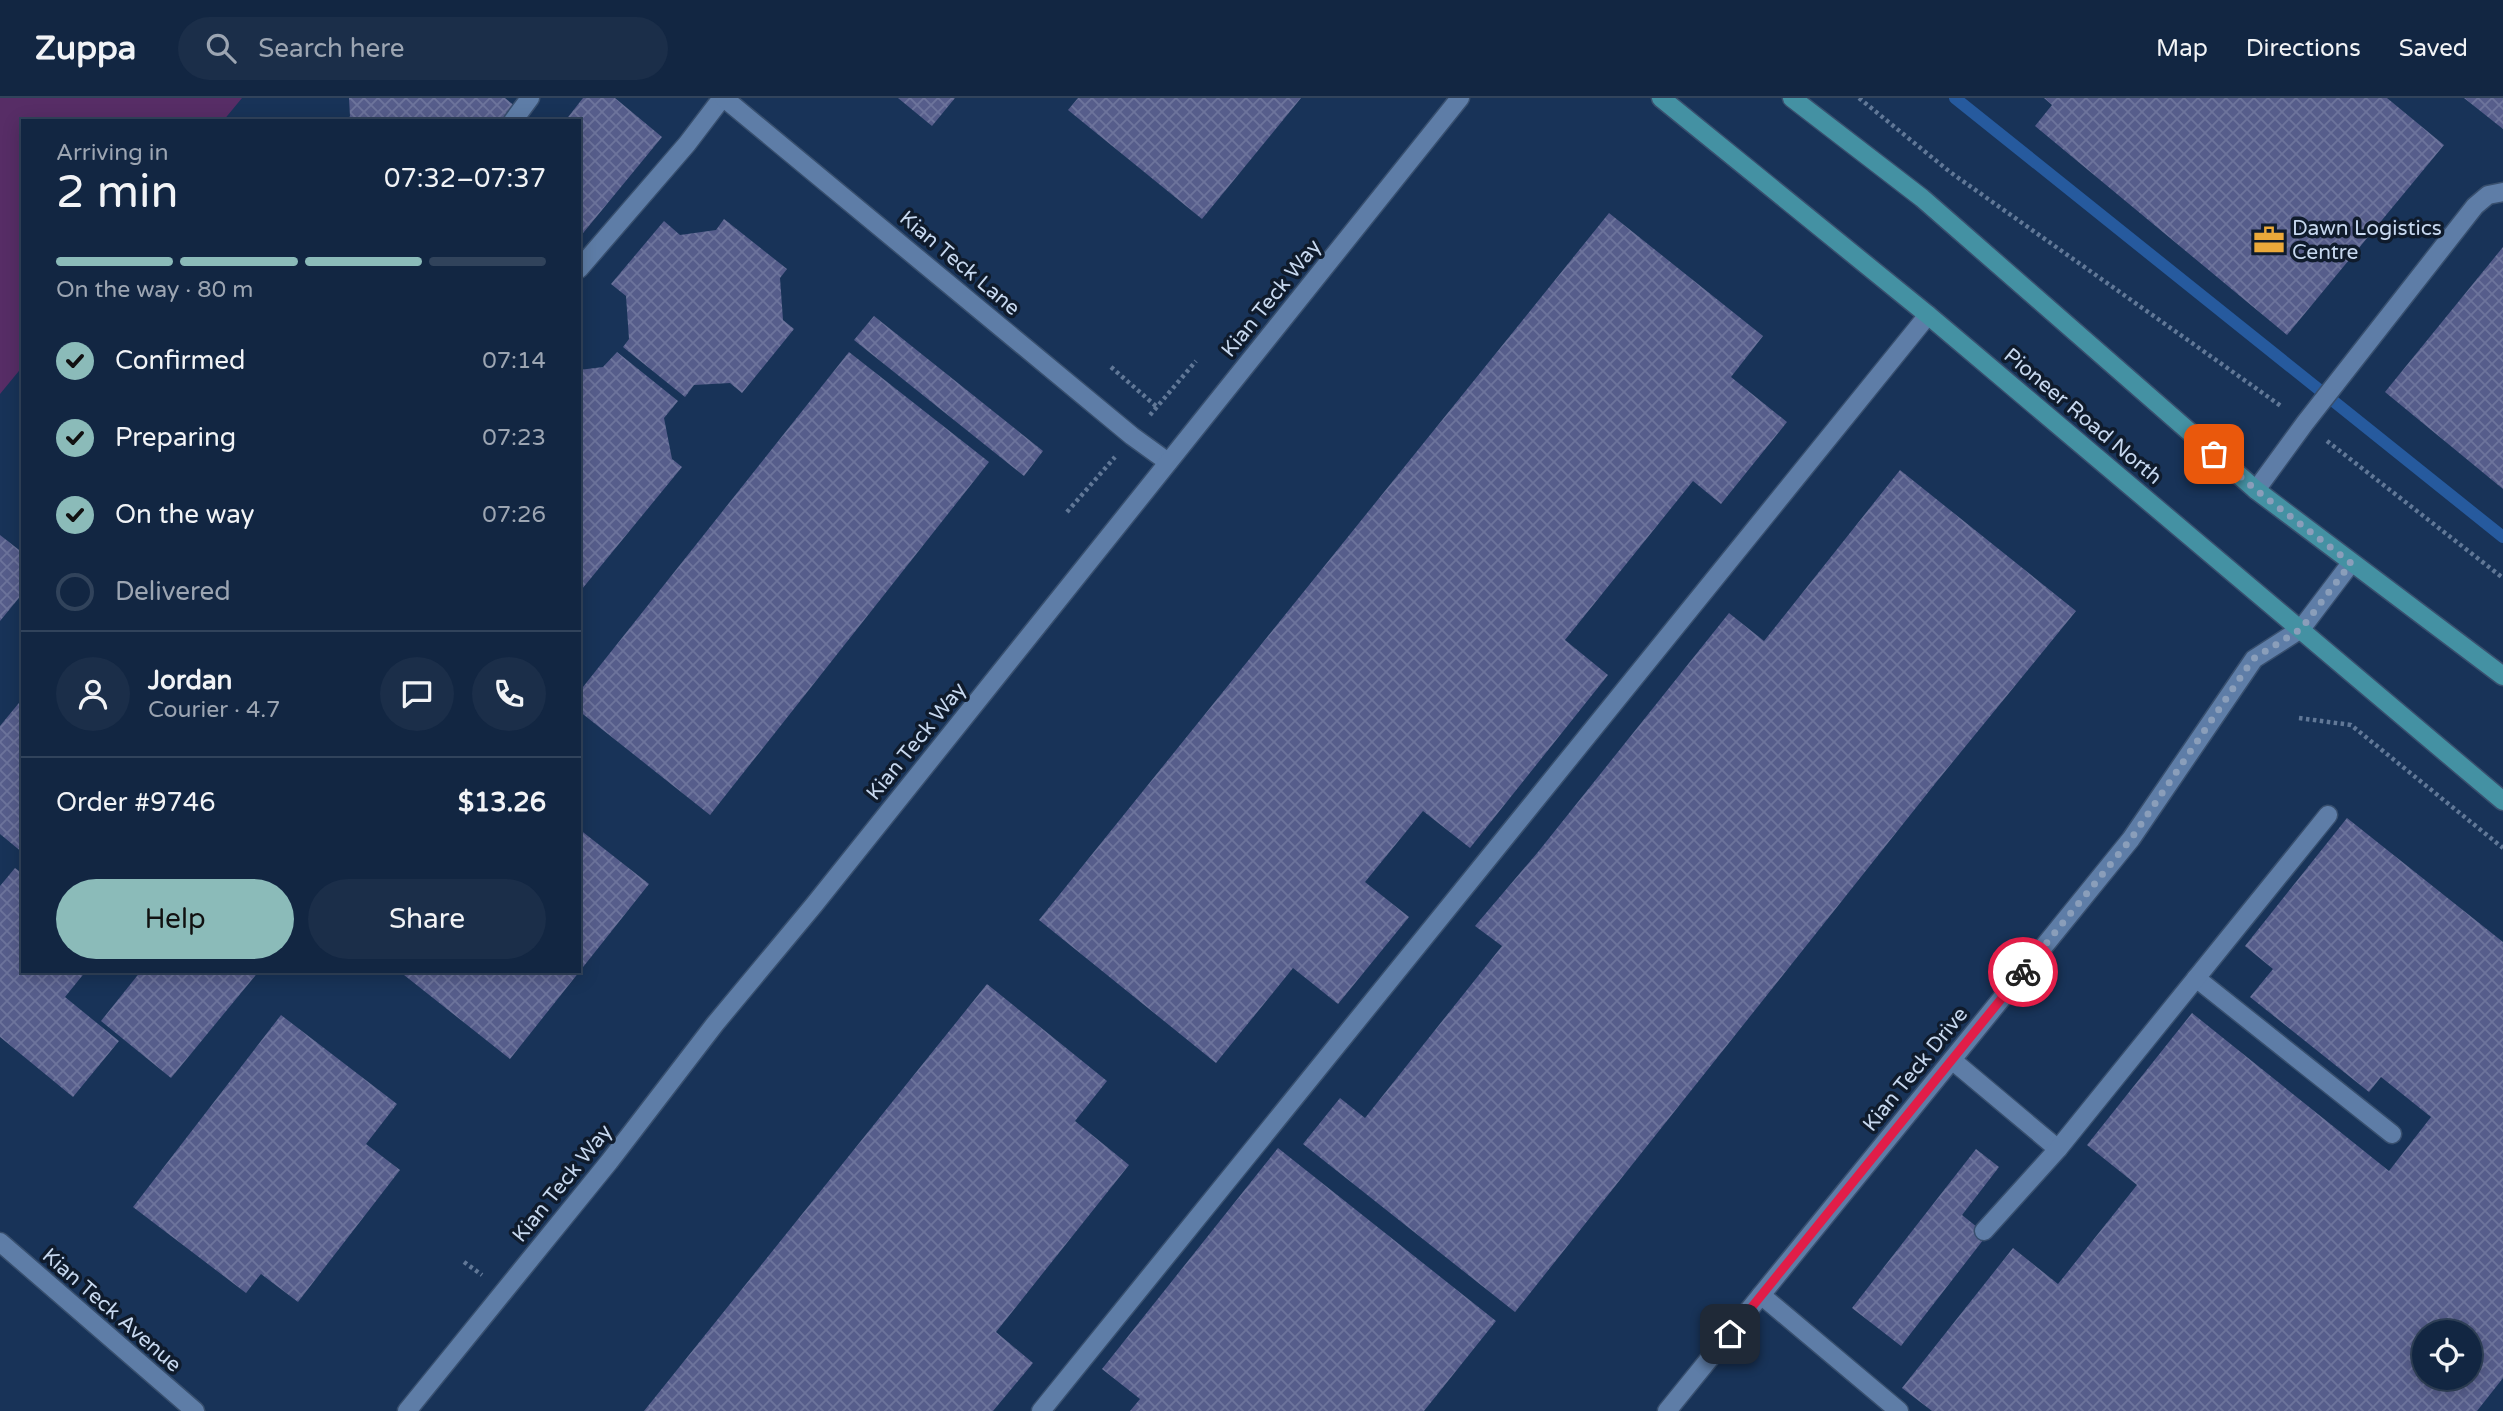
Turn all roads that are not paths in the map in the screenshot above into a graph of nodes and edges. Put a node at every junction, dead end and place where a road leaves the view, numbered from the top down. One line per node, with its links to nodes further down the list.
1 (530, 98): 6 (street)
2 (723, 98): 8 (street); 10 (street, Kian Teck Lane)
3 (1460, 98): 10 (street, Kian Teck Way)
4 (1661, 98): 9 (main road, Pioneer Road North)
5 (1792, 98): 11 (main road)
6 (514, 119)
7 (2503, 192): 11 (street)
8 (581, 267)
9 (1928, 315): 13 (main road, Pioneer Road North); 26 (street)
10 (1168, 462): 25 (street, Kian Teck Way)
11 (2256, 490): 12 (main road)
12 (2351, 563): 13 (street); 14 (main road)
13 (2301, 629): 15 (main road, Pioneer Road North); 18 (street, Kian Teck Drive)
14 (2503, 676)
15 (2503, 800)
16 (2328, 815): 17 (street)
17 (2196, 978): 19 (street); 20 (street)
18 (1951, 1060): 20 (street); 23 (street, Kian Teck Drive)
19 (2392, 1134)
20 (2058, 1149): 21 (street)
21 (1984, 1231)
22 (0, 1242): 24 (street, Kian Teck Avenue)
23 (1761, 1295): 27 (street, Kian Teck Drive); 28 (street)
24 (195, 1411)
25 (407, 1411)
26 (1041, 1411)
27 (1667, 1411)
28 (1899, 1411)

